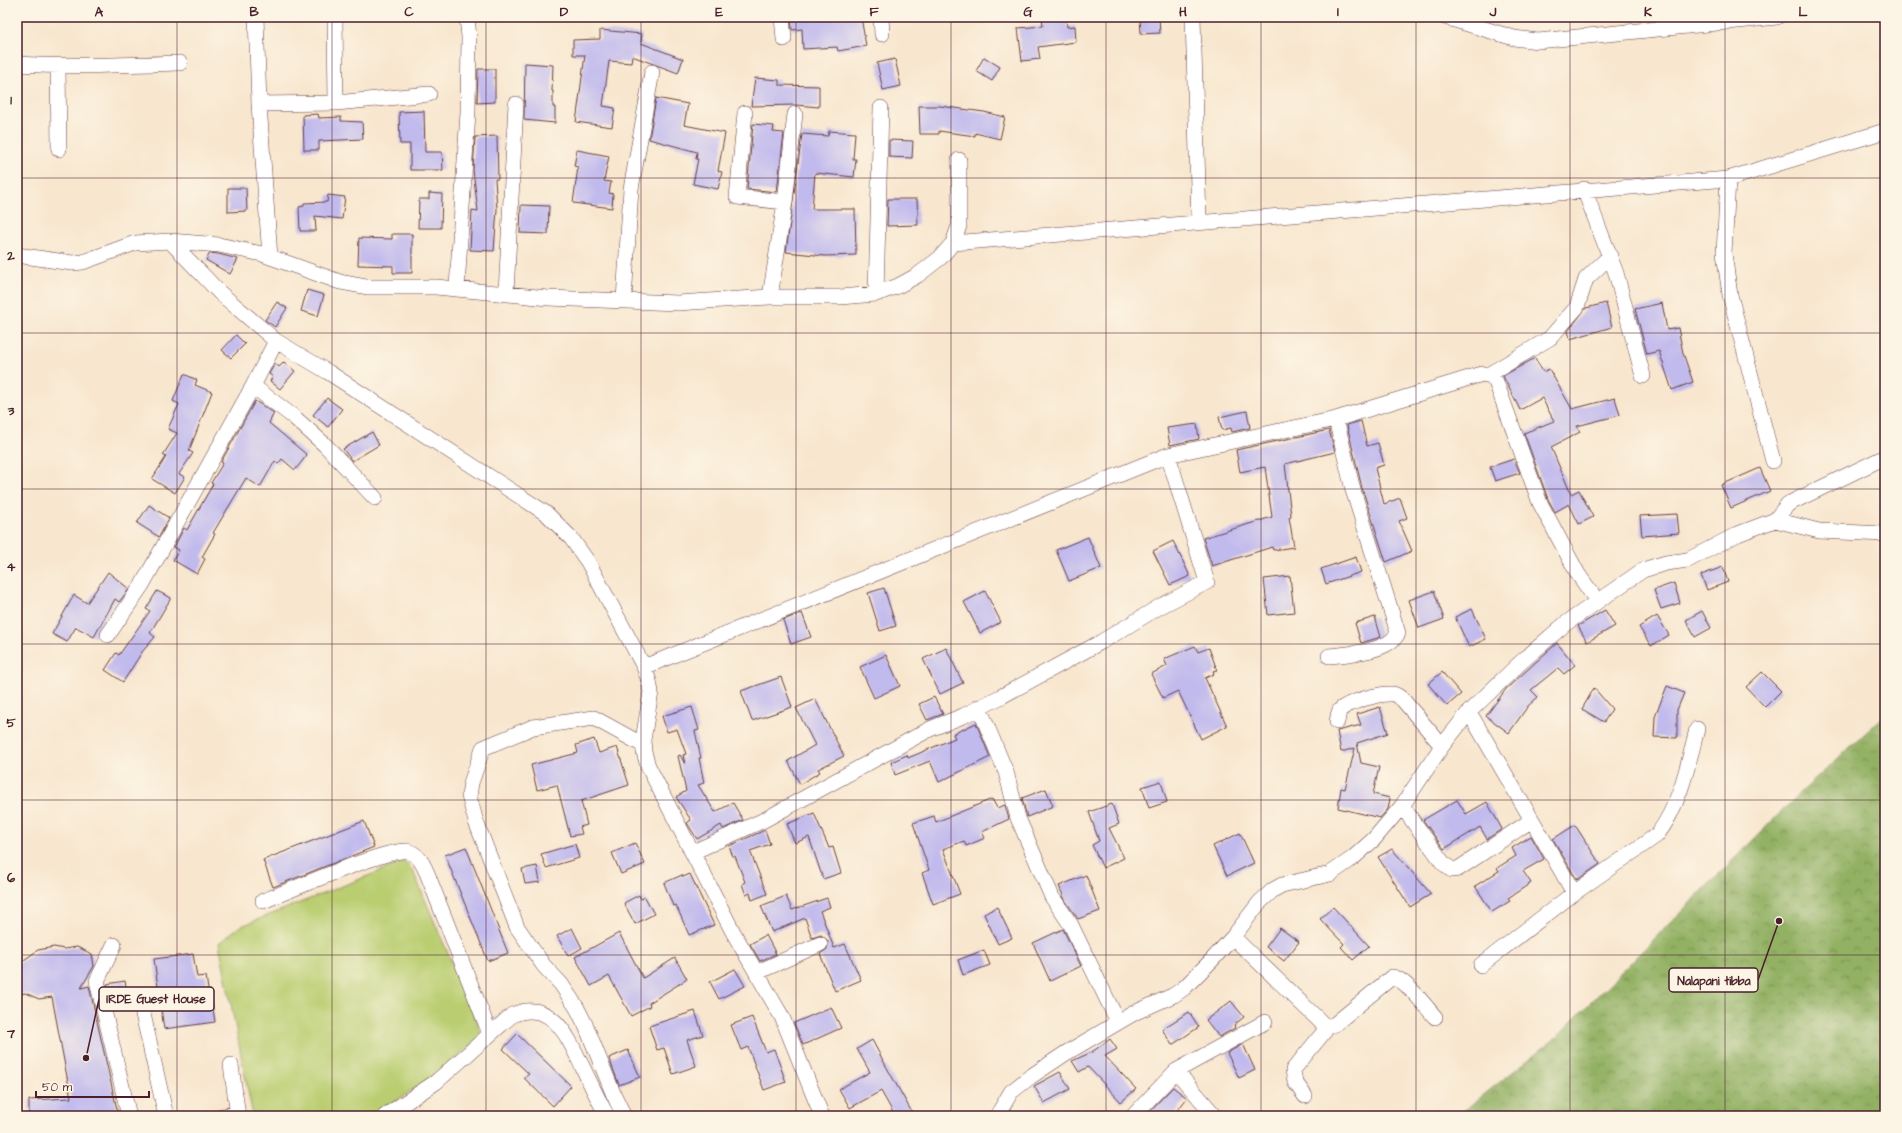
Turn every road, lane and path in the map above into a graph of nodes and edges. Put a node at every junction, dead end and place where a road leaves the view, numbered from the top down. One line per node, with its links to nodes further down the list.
1 (256, 17): 18 (street)
2 (335, 17): 17 (street)
3 (466, 17): 35 (street)
4 (782, 17): 11 (street)
5 (881, 17): 10 (street)
6 (1193, 17): 29 (street)
7 (1446, 17): 9 (street)
8 (1778, 17): 9 (street)
9 (1478, 22)
10 (882, 34)
11 (784, 39)
12 (180, 63): 14 (street)
13 (17, 64): 14 (street)
14 (58, 66): 24 (street)
15 (652, 72): 39 (street)
16 (429, 94): 17 (street)
17 (336, 103): 18 (street)
18 (259, 104): 34 (street)
19 (516, 104): 36 (street)
20 (881, 108): 37 (street)
21 (745, 113): 28 (street)
22 (794, 114): 28 (street)
23 (1885, 131): 26 (street)
24 (59, 149)
25 (959, 160): 31 (street)
26 (1728, 179): 27 (street); 47 (street)
27 (1584, 189): 29 (street); 33 (street)
28 (785, 202): 38 (street)
29 (1199, 222): 31 (street)
30 (170, 241): 32 (street); 34 (street); 40 (street)
31 (953, 243): 37 (street)
32 (17, 255)
33 (1610, 256): 41 (street); 42 (street)
34 (270, 257): 35 (street)
35 (457, 288): 36 (street)
36 (506, 293): 39 (street)
37 (876, 294): 38 (street)
38 (770, 297): 39 (street)
39 (624, 300)
40 (276, 341): 43 (street); 54 (street)
41 (1488, 375): 44 (street); 51 (street)
42 (1643, 376)
43 (253, 386): 48 (street); 52 (street)
44 (1336, 419): 45 (street); 53 (street)
45 (1168, 455): 54 (street); 55 (street)
46 (1885, 457): 49 (street)
47 (1773, 461)
48 (375, 498)
49 (1775, 520): 50 (street); 51 (street)
50 (1885, 534)
51 (1597, 601): 56 (street)
52 (108, 635)
53 (1329, 656)
54 (644, 667): 59 (street)
55 (980, 707): 63 (street); 73 (street)
56 (1469, 712): 60 (street); 62 (street)
57 (1337, 722): 60 (street)
58 (1697, 729): 64 (street)
59 (644, 745): 63 (street); 85 (street)
60 (1442, 746): 61 (street)
61 (1402, 806): 62 (street); 66 (street)
62 (1532, 820): 64 (street)
63 (693, 852): 70 (street)
64 (1574, 893): 69 (street)
65 (263, 901): 76 (street)
66 (1233, 938): 73 (street); 75 (street)
67 (820, 944): 70 (street)
68 (114, 945): 82 (street)
69 (1481, 965)
70 (758, 972): 86 (street)
71 (140, 1001): 83 (street)
72 (1434, 1017): 75 (street)
73 (1118, 1022): 87 (street)
74 (1265, 1022): 78 (street)
75 (1328, 1027): 79 (street)
76 (490, 1034): 81 (street); 84 (street)
77 (231, 1065): 80 (street)
78 (1176, 1071): 88 (street); 89 (street)
79 (1305, 1096)
80 (232, 1115)
81 (391, 1115)
82 (129, 1116)
83 (166, 1116)
84 (607, 1116)
85 (624, 1116)
86 (822, 1116)
87 (997, 1116)
88 (1133, 1116)
89 (1214, 1116)

